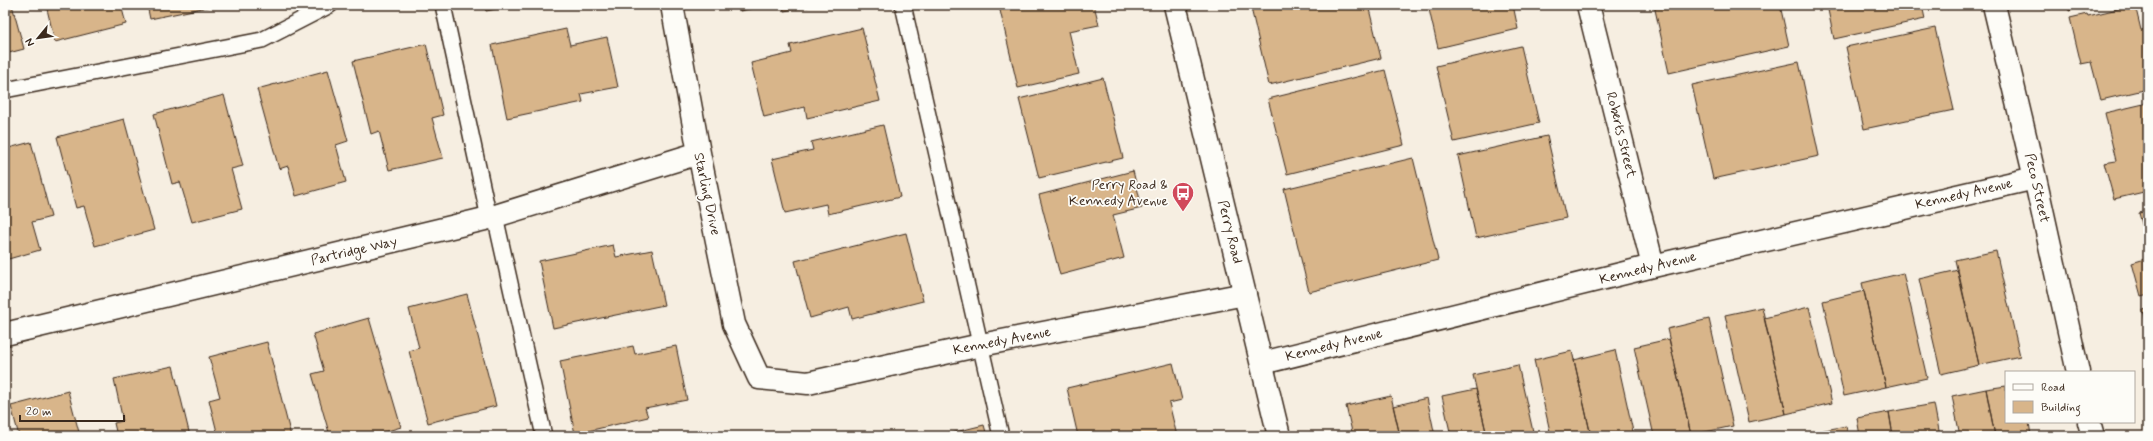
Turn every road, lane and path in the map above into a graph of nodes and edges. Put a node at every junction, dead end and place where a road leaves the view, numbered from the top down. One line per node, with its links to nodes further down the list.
1 (330, 5): 8 (lane)
2 (443, 5): 11 (lane)
3 (672, 5): 9 (street, Starling Drive)
4 (903, 5): 15 (lane)
5 (1175, 5): 13 (street, Perry Road)
6 (1588, 5): 12 (street, Roberts Street)
7 (1994, 5): 10 (street, Peco Street)
8 (5, 90)
9 (699, 153): 11 (street, Partridge Way); 18 (street, Starling Drive)
10 (2035, 178): 12 (street, Kennedy Avenue); 17 (street, Peco Street)
11 (492, 217): 14 (street, Partridge Way); 20 (lane)
12 (1653, 266): 16 (street, Kennedy Avenue)
13 (1245, 294): 15 (street, Kennedy Avenue); 16 (street, Perry Road)
14 (5, 334)
15 (981, 344): 18 (street, Kennedy Avenue); 21 (lane)
16 (1262, 363): 22 (street, Perry Road)
17 (2078, 371)
18 (759, 378)
19 (2089, 423): 23 (street)
20 (544, 436)
21 (1001, 436)
22 (1279, 436)
23 (2092, 436)

